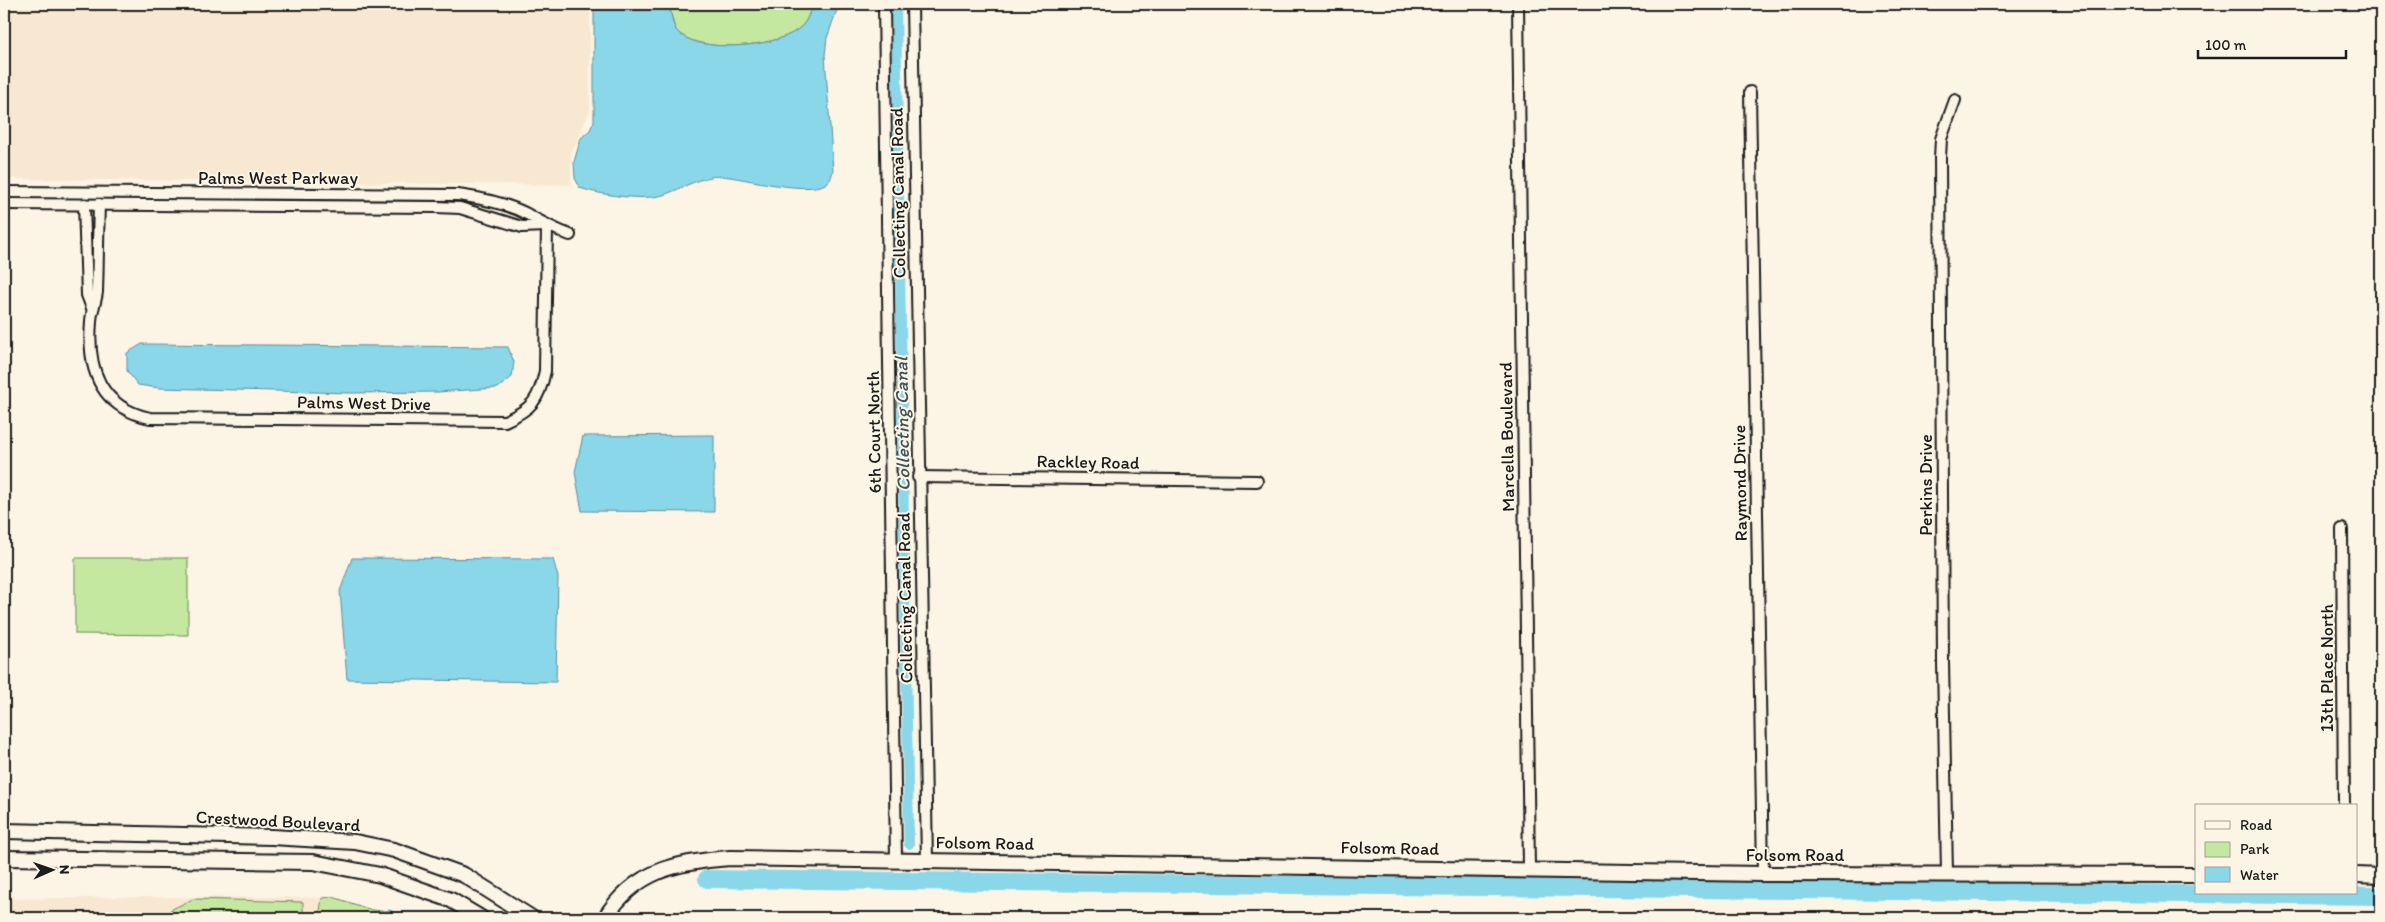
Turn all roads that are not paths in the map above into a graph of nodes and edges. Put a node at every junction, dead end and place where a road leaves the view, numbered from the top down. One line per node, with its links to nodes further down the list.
1 (884, 4): 19 (street, 6th Court North)
2 (912, 4): 13 (street, Collecting Canal Road)
3 (1518, 4): 21 (street, Marcella Boulevard)
4 (1750, 92): 23 (street, Raymond Drive)
5 (1955, 100): 22 (street, Perkins Drive)
6 (4, 192): 10 (street, Palms West Parkway)
7 (4, 204): 8 (street, Palms West Parkway)
8 (84, 204): 9 (street, Palms West Parkway); 12 (street, Palms West Drive)
9 (98, 204): 10 (street, Palms West Parkway); 12 (street, Palms West Drive)
10 (547, 226): 11 (street, Palms West Parkway); 12 (street, Palms West Drive)
11 (570, 235)
12 (92, 308)
13 (918, 477): 14 (street, Rackley Road); 20 (street, Collecting Canal Road)
14 (1257, 481)
15 (2342, 529): 16 (street, 13th Place North)
16 (2344, 804)
17 (4, 830): 28 (street, Crestwood Boulevard)
18 (4, 858): 27 (street)
19 (896, 861): 20 (street, Folsom Road); 29 (street, Folsom Road)
20 (927, 861): 21 (street, Folsom Road)
21 (1529, 869): 23 (street, Folsom Road)
22 (1947, 873): 23 (street, Folsom Road); 24 (street, Folsom Road)
23 (1763, 874)
24 (2195, 875)
25 (2358, 875): 26 (street)
26 (2381, 876)
27 (481, 918)
28 (532, 918)
29 (605, 918)

